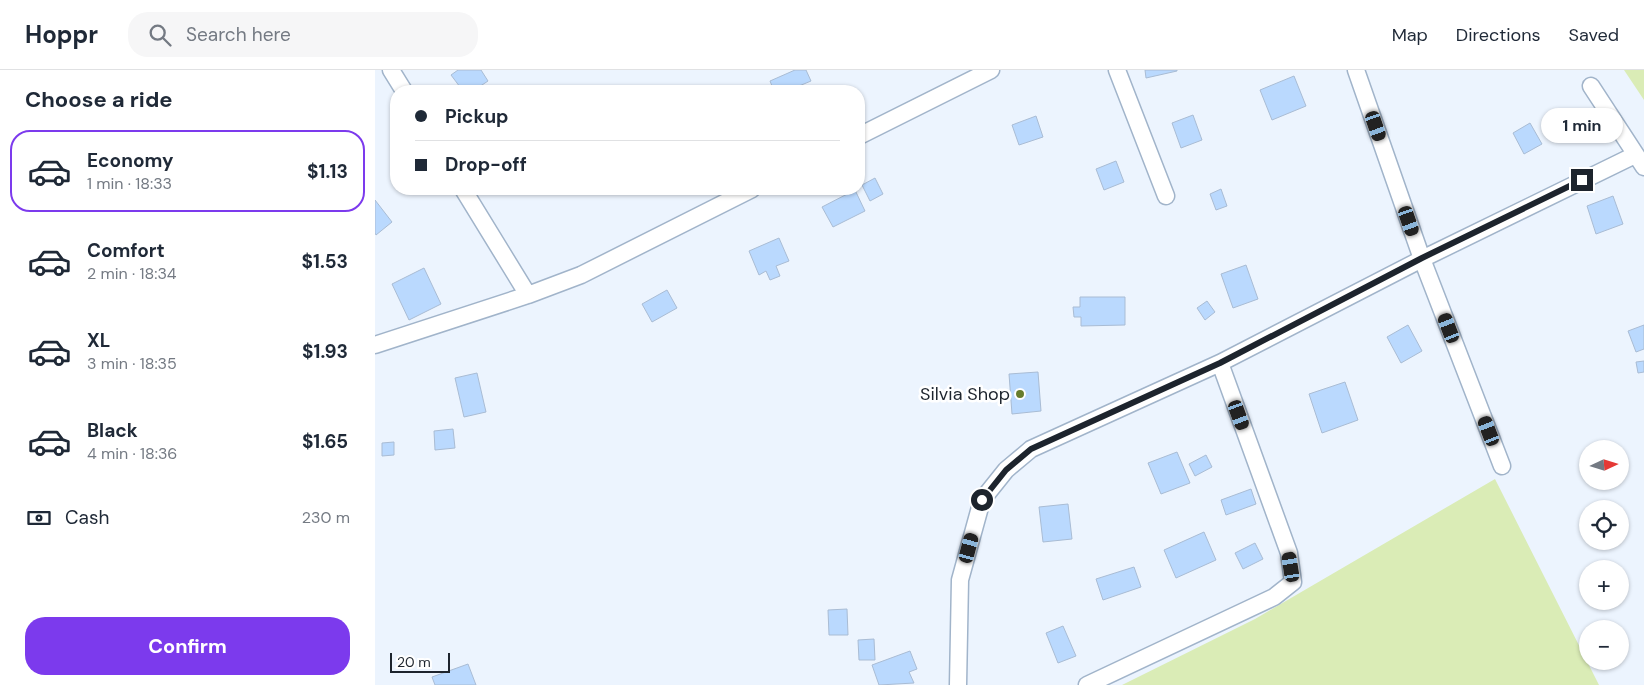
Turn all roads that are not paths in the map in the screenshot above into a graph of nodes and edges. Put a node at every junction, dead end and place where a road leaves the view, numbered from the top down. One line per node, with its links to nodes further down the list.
1 (391, 70): 5 (street)
2 (991, 70): 7 (street)
3 (1117, 70): 11 (street)
4 (1356, 70): 12 (street)
5 (400, 85)
6 (1591, 86): 8 (street)
7 (865, 133)
8 (1640, 161): 12 (street)
9 (467, 195): 13 (street)
10 (740, 195): 13 (street)
11 (1167, 196)
12 (1422, 258): 15 (street); 16 (street)
13 (528, 295): 14 (street)
14 (375, 345)
15 (1220, 363): 17 (street); 18 (street)
16 (1502, 466)
17 (958, 685)
18 (1087, 685)

